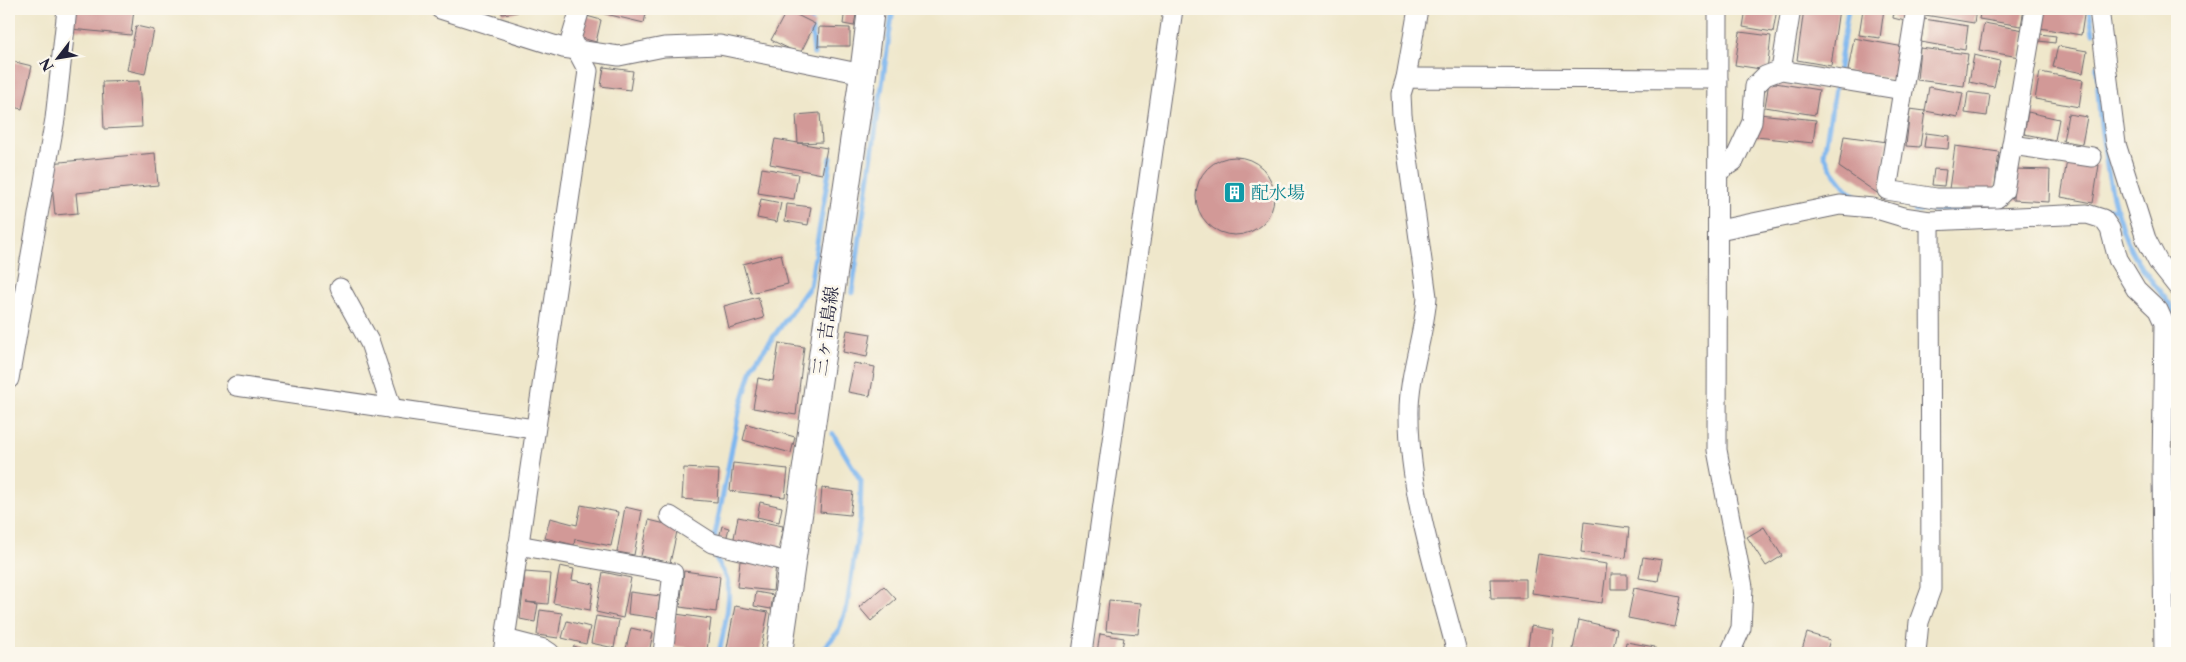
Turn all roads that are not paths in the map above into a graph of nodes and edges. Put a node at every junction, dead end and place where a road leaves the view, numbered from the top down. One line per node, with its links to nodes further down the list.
1 (67, 9): 25 (street)
2 (440, 9): 12 (street)
3 (580, 9): 12 (street)
4 (871, 9): 14 (main road, 三ヶ吉島線)
5 (1173, 9): 36 (street)
6 (1418, 9): 15 (street)
7 (1718, 9): 16 (street)
8 (1791, 9): 13 (street)
9 (1916, 9): 17 (street)
10 (2035, 9): 18 (street)
11 (2099, 9): 23 (street)
12 (579, 51): 14 (street); 28 (street)
13 (1781, 70): 17 (street); 20 (street)
14 (863, 74): 31 (main road, 三ヶ吉島線)
15 (1406, 78): 16 (street); 37 (street)
16 (1718, 79): 20 (street)
17 (1903, 90): 18 (street)
18 (2012, 145): 19 (street)
19 (2092, 156)
20 (1718, 172): 22 (street)
21 (1930, 221): 22 (street); 39 (street); 40 (street)
22 (1719, 230): 38 (street)
23 (2177, 286)
24 (340, 288): 27 (street)
25 (9, 379)
26 (236, 386): 27 (street)
27 (392, 408): 28 (street)
28 (534, 429): 30 (street)
29 (670, 516): 31 (street)
30 (518, 545): 32 (street); 34 (street)
31 (792, 563): 35 (main road, 三ヶ吉島線)
32 (504, 646): 33 (street)
33 (550, 653)
34 (662, 653)
35 (779, 653)
36 (1082, 653)
37 (1457, 653)
38 (1730, 653)
39 (1916, 653)
40 (2164, 653)

